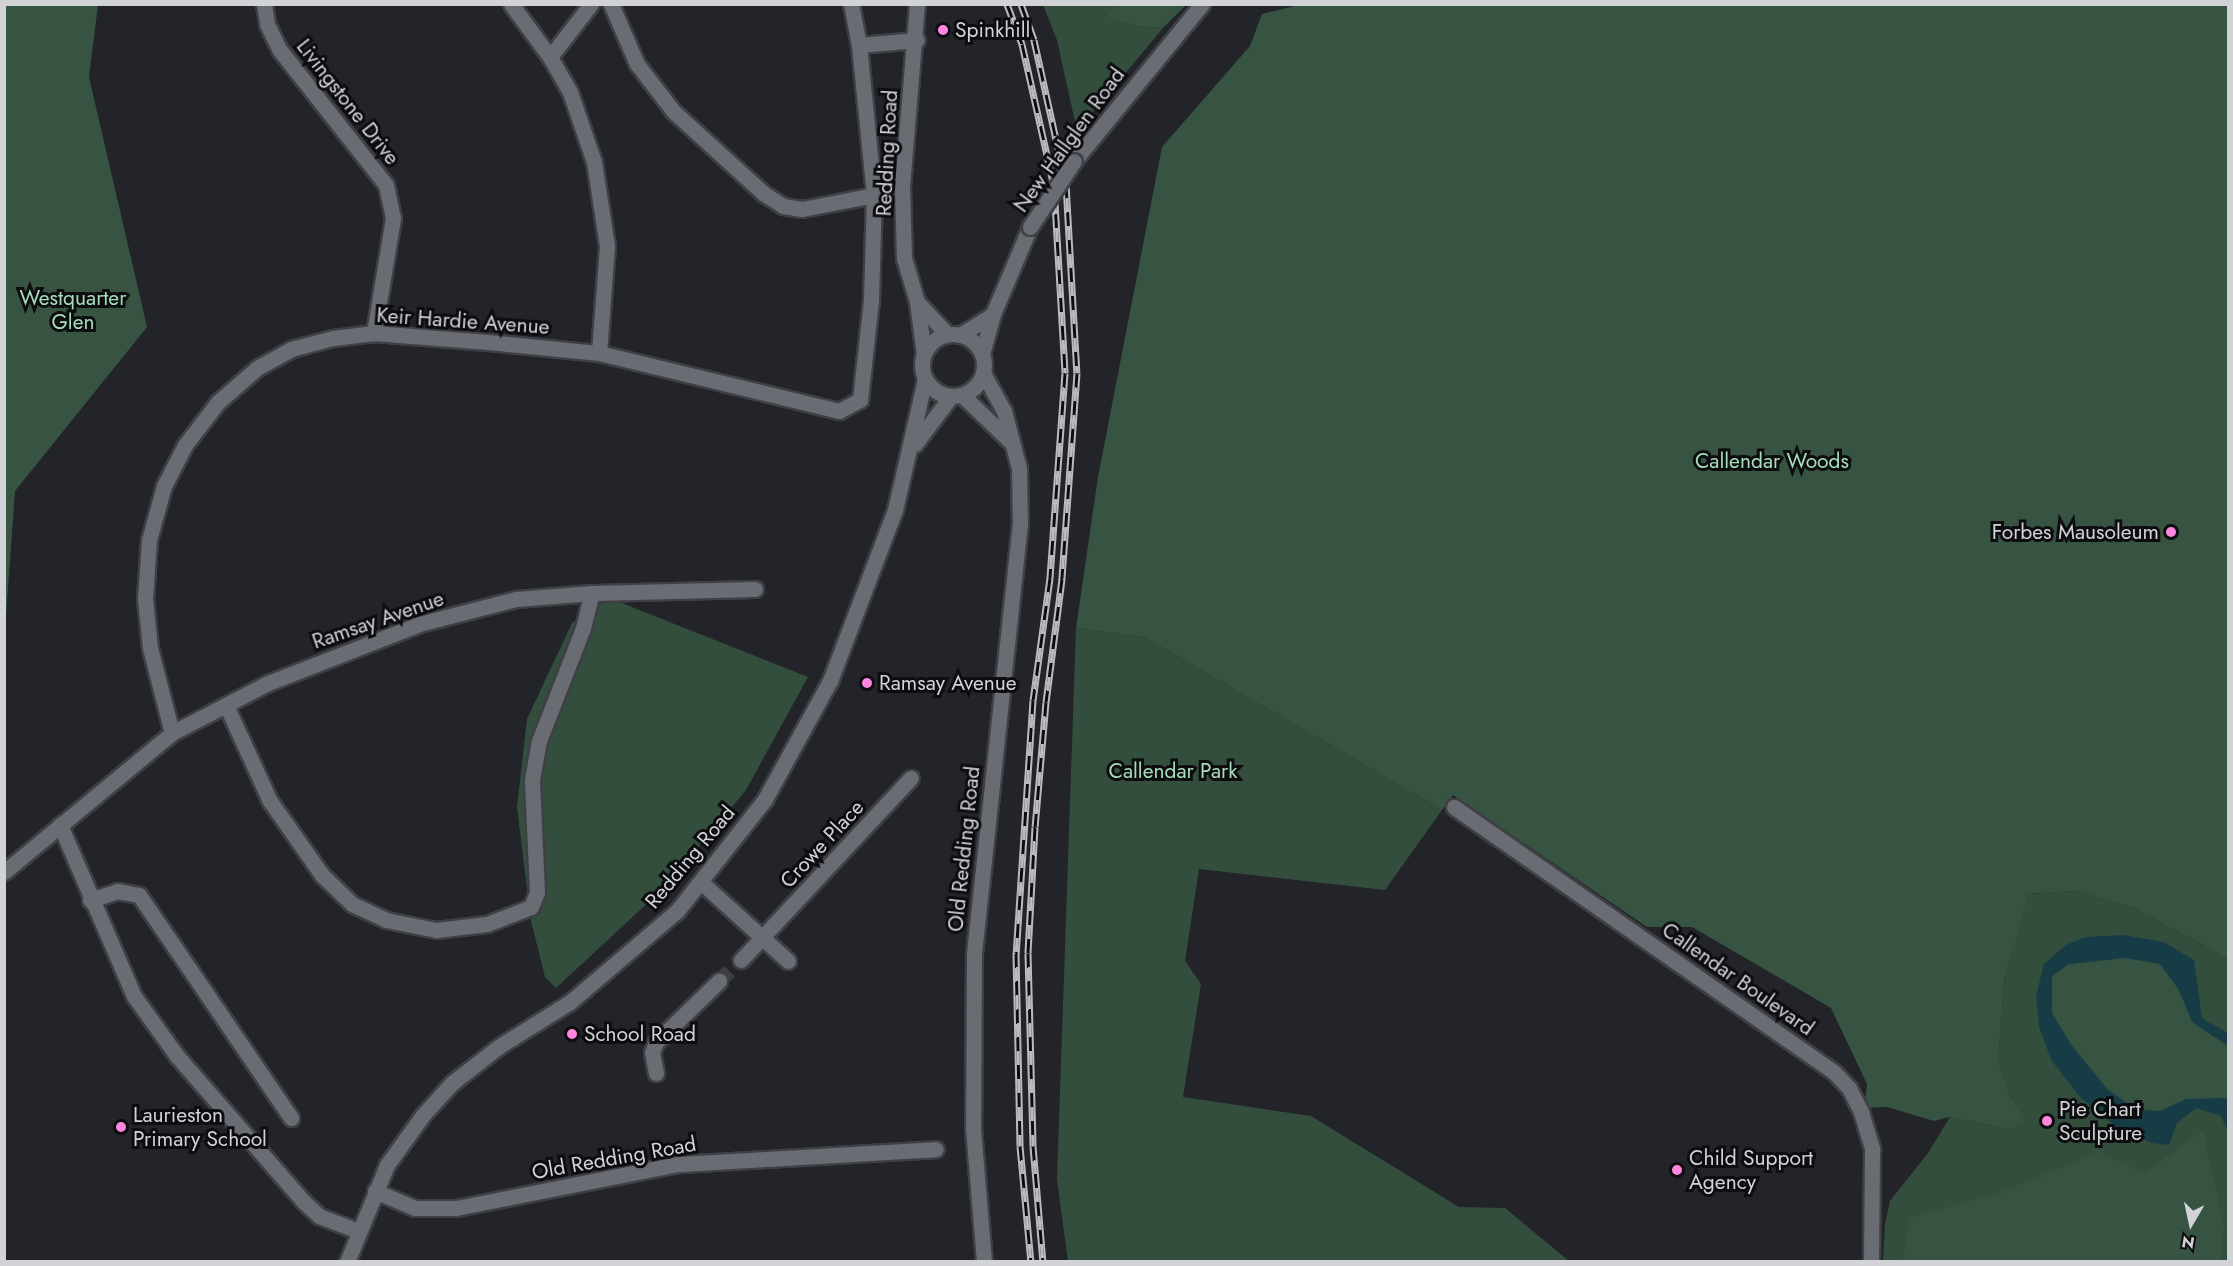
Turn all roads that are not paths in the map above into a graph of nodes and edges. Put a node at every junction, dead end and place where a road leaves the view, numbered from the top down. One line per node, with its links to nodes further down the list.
1 (264, 4): 14 (street, Livingstone Drive)
2 (511, 4): 10 (street)
3 (591, 4): 10 (street)
4 (611, 4): 11 (street)
5 (851, 4): 9 (street)
6 (917, 4): 8 (street, Redding Road)
7 (1202, 4): 13 (street, New Hallglen Road, bridge)
8 (917, 40): 9 (street); 12 (street, Redding Road)
9 (859, 45): 11 (street)
10 (550, 57): 16 (street)
11 (873, 195): 16 (street, Keir Hardie Avenue)
12 (917, 302): 15 (street, Redding Road); 18 (street, Redding Road)
13 (993, 315): 15 (street); 17 (street, New Hallglen Road)
14 (374, 333): 16 (street, Keir Hardie Avenue); 27 (street, Keir Hardie Avenue)
15 (954, 335): 17 (street); 18 (street)
16 (599, 353)
17 (982, 354): 19 (street)
18 (924, 355): 20 (street)
19 (983, 373): 21 (street); 22 (street, Old Redding Road)
20 (926, 380): 21 (street); 23 (street, Redding Road)
21 (956, 396): 22 (street); 23 (street, Redding Road)
22 (1012, 443): 44 (street, Old Redding Road)
23 (911, 448): 32 (street, Redding Road)
24 (755, 589): 25 (street, Ramsay Avenue)
25 (592, 593): 26 (street, Ramsay Avenue); 26 (street)
26 (226, 705): 27 (street, Ramsay Avenue)
27 (172, 733): 30 (street, Ramsay Avenue)
28 (911, 778): 34 (street, Crowe Place)
29 (1454, 807): 45 (street, Callendar Boulevard)
30 (60, 825): 31 (street, Ramsay Avenue); 33 (street)
31 (4, 872)
32 (702, 883): 34 (street); 41 (street, Redding Road)
33 (90, 900): 39 (street); 42 (street)
34 (764, 939): 35 (street, Crowe Place); 36 (street)
35 (741, 960)
36 (788, 961)
37 (719, 981): 38 (street)
38 (656, 1073)
39 (291, 1118)
40 (936, 1149): 41 (street, Old Redding Road)
41 (375, 1191): 42 (street, Redding Road)
42 (358, 1231): 43 (street, Redding Road)
43 (347, 1262)
44 (984, 1262)
45 (1871, 1262)

